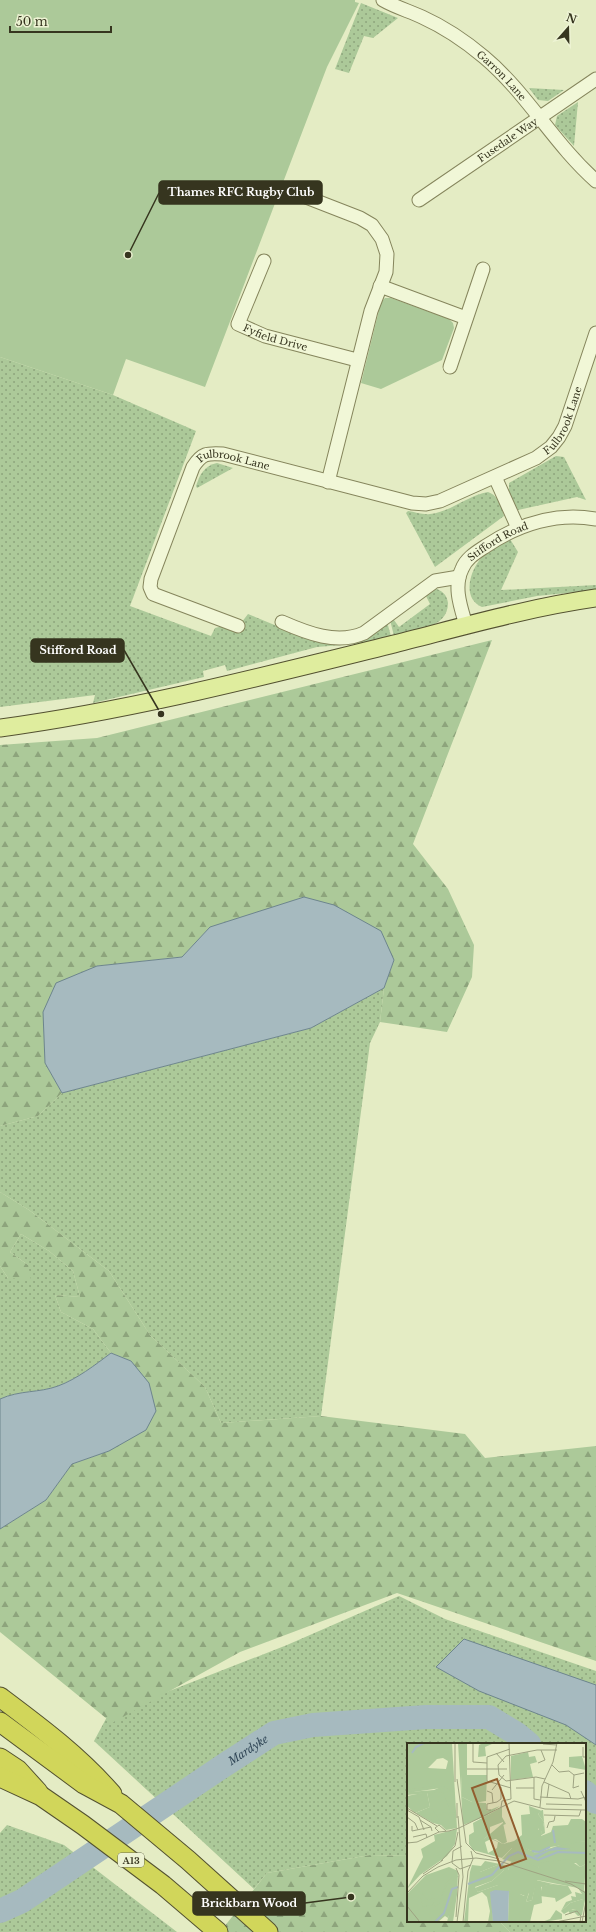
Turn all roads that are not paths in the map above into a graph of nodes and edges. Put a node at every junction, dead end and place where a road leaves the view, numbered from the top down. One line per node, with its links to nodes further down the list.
1 (383, 0): 3 (street, Garron Lane)
2 (596, 79): 3 (street, Fusedale Way)
3 (539, 117): 4 (street, Garron Lane); 6 (street, Fusedale Way)
4 (596, 181)
5 (288, 190): 9 (street)
6 (419, 200)
7 (264, 261): 12 (street, Fyfield Drive)
8 (483, 270): 10 (street)
9 (380, 286): 10 (street); 12 (street)
10 (466, 318): 13 (street)
11 (596, 333): 14 (street, Fulbrook Lane)
12 (357, 360): 15 (street)
13 (450, 367)
14 (495, 477): 15 (street, Fulbrook Lane); 17 (street)
15 (328, 482): 22 (street, Fulbrook Lane)
16 (596, 519): 17 (street, Stifford Road)
17 (518, 528): 18 (street, Stifford Road)
18 (459, 577): 20 (street); 21 (street, Stifford Road)
19 (596, 598): 21 (main road)
20 (282, 622)
21 (466, 625): 23 (main road)
22 (238, 626)
23 (0, 728)
24 (0, 1697): 28 (highway)
25 (0, 1722): 28 (highway)
26 (0, 1758): 27 (highway)
27 (9, 1776): 29 (highway, A13)
28 (120, 1804): 30 (highway)
29 (217, 1931)
30 (268, 1932)

